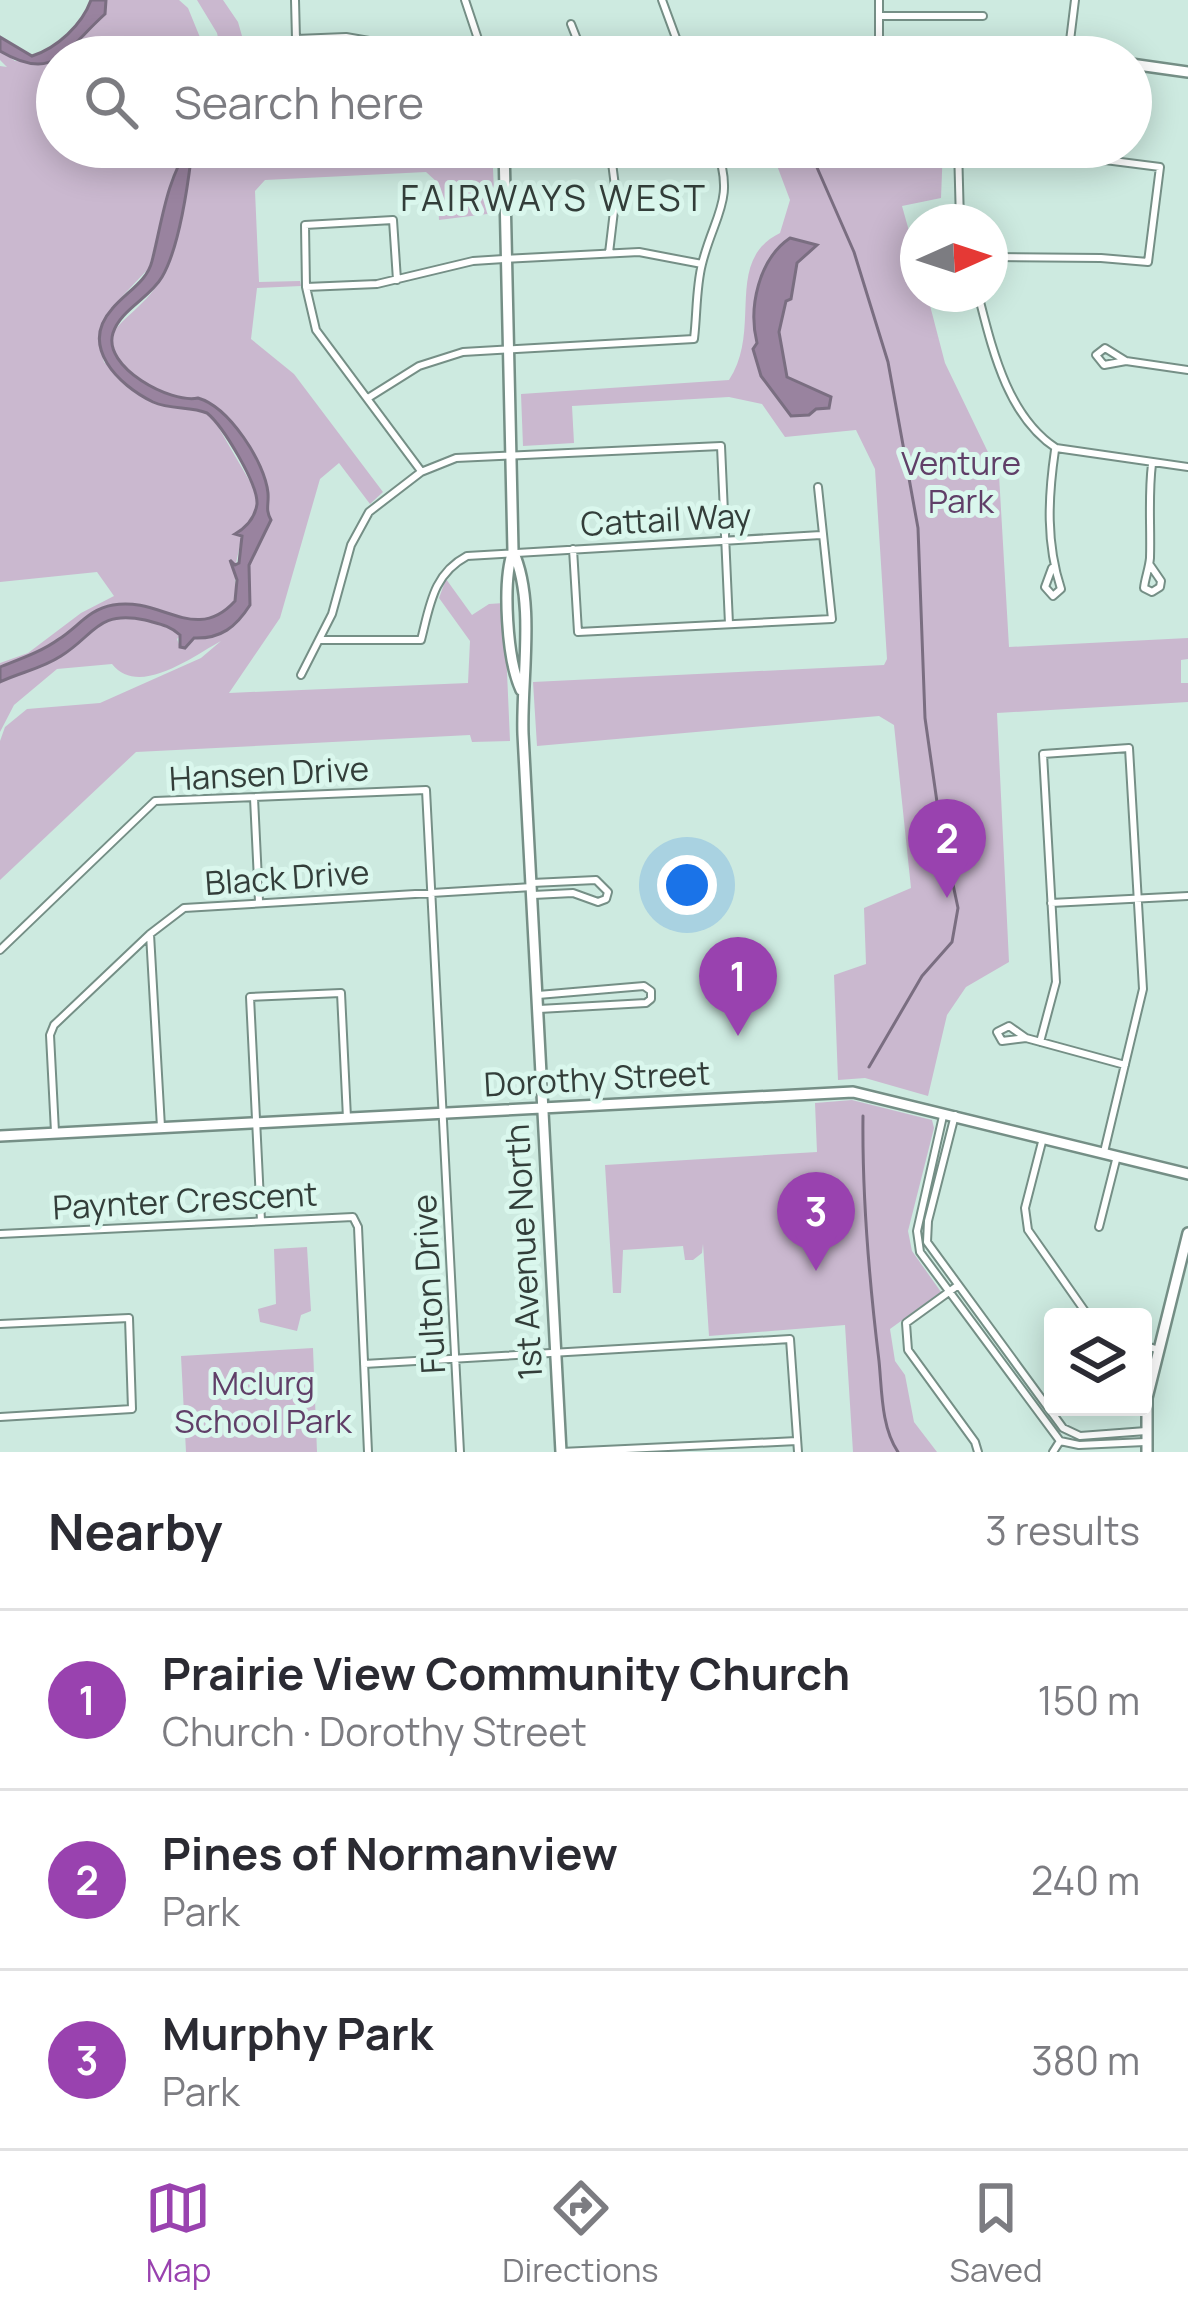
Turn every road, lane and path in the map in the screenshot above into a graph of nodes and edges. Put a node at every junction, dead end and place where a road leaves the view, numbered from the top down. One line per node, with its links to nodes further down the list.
1 (295, 0): 9 (street)
2 (465, 0): 10 (street)
3 (662, 0): 12 (street)
4 (879, 0): 6 (street)
5 (1075, 0): 14 (street)
6 (879, 16): 7 (street); 13 (street)
7 (982, 16)
8 (571, 24): 11 (street)
9 (296, 36)
10 (477, 36)
11 (576, 36)
12 (675, 36)
13 (879, 36)
14 (1071, 36)
15 (1152, 67): 16 (street)
16 (1188, 72)
17 (1152, 165): 24 (street)
18 (504, 168): 25 (street, 1st Avenue North)
19 (613, 168): 23 (street)
20 (722, 168): 26 (street)
21 (958, 168): 22 (street)
22 (959, 204)
23 (609, 253): 25 (street); 26 (street)
24 (1008, 257)
25 (503, 259): 27 (street); 30 (street, 1st Avenue North)
26 (702, 264): 30 (street)
27 (397, 280): 28 (street); 28 (street)
28 (306, 287): 33 (street)
29 (983, 312): 34 (street)
30 (506, 348): 33 (street); 35 (street, 1st Avenue North)
31 (1126, 361): 32 (street)
32 (1188, 370)
33 (368, 398): 38 (street)
34 (1056, 448): 36 (street); 45 (street)
35 (511, 454): 38 (street); 41 (street); 43 (street, 1st Avenue North)
36 (1152, 463): 37 (street); 44 (street)
37 (1188, 467)
38 (421, 472): 47 (street)
39 (818, 487): 40 (street)
40 (821, 536): 41 (street, Cattail Way); 46 (street)
41 (724, 541): 42 (street, Cattail Way); 46 (street)
42 (573, 549): 43 (street, Cattail Way); 46 (street)
43 (514, 551): 47 (street, Cattail Way); 50 (street, 1st Avenue North)
44 (1150, 565)
45 (1052, 568)
46 (729, 624)
47 (320, 640): 48 (street)
48 (301, 675)
49 (254, 798): 51 (street, Hansen Drive); 54 (street); 57 (street, Hansen Drive)
50 (533, 888): 50 (street); 51 (street, Black Drive); 58 (street, 1st Avenue North)
51 (430, 892): 54 (street, Black Drive); 64 (street, Fulton Drive)
52 (1188, 896): 53 (street)
53 (1138, 898): 55 (street); 55 (street); 62 (street)
54 (259, 901): 56 (street, Black Drive)
55 (1051, 903): 61 (street)
56 (150, 934): 68 (street); 69 (street, Black Drive)
57 (0, 950)
58 (538, 995): 59 (street, 1st Avenue North); 59 (street)
59 (538, 1009): 63 (street, 1st Avenue North)
60 (1026, 1038): 61 (street)
61 (1040, 1042): 62 (street)
62 (1125, 1065): 72 (street)
63 (542, 1108): 64 (street, Dorothy Street); 65 (street, Dorothy Street); 85 (street, 1st Avenue North)
64 (443, 1113): 66 (street, Dorothy Street); 86 (street, Fulton Drive)
65 (950, 1113): 71 (street, Dorothy Street); 79 (street); 80 (street)
66 (347, 1118): 67 (street, Dorothy Street); 67 (street)
67 (256, 1123): 68 (street, Dorothy Street); 75 (street)
68 (161, 1127): 69 (street, Dorothy Street)
69 (56, 1133): 70 (street, Dorothy Street)
70 (0, 1136)
71 (1043, 1136): 72 (street, Dorothy Street); 81 (street)
72 (1104, 1152): 73 (street, Dorothy Street)
73 (1118, 1156): 74 (street, Dorothy Street); 76 (street)
74 (1188, 1174)
75 (261, 1221): 78 (street, Paynter Crescent); 87 (street, Paynter Crescent)
76 (1099, 1227)
77 (1188, 1233): 84 (street)
78 (0, 1234)
79 (956, 1286): 80 (street); 91 (street)
80 (948, 1292): 90 (street); 96 (street)
81 (1083, 1308)
82 (0, 1324): 88 (street)
83 (1152, 1348): 84 (street)
84 (1159, 1350): 91 (street)
85 (555, 1353): 86 (street); 89 (street); 94 (street, 1st Avenue North)
86 (456, 1358): 87 (street); 93 (street, Fulton Drive)
87 (364, 1364): 92 (street, Paynter Crescent)
88 (0, 1417)
89 (797, 1441): 94 (street); 95 (street)
90 (1060, 1441): 91 (street); 97 (street)
91 (1146, 1442)
92 (368, 1452)
93 (460, 1452)
94 (561, 1452)
95 (798, 1452)
96 (979, 1452)
97 (1053, 1452)

